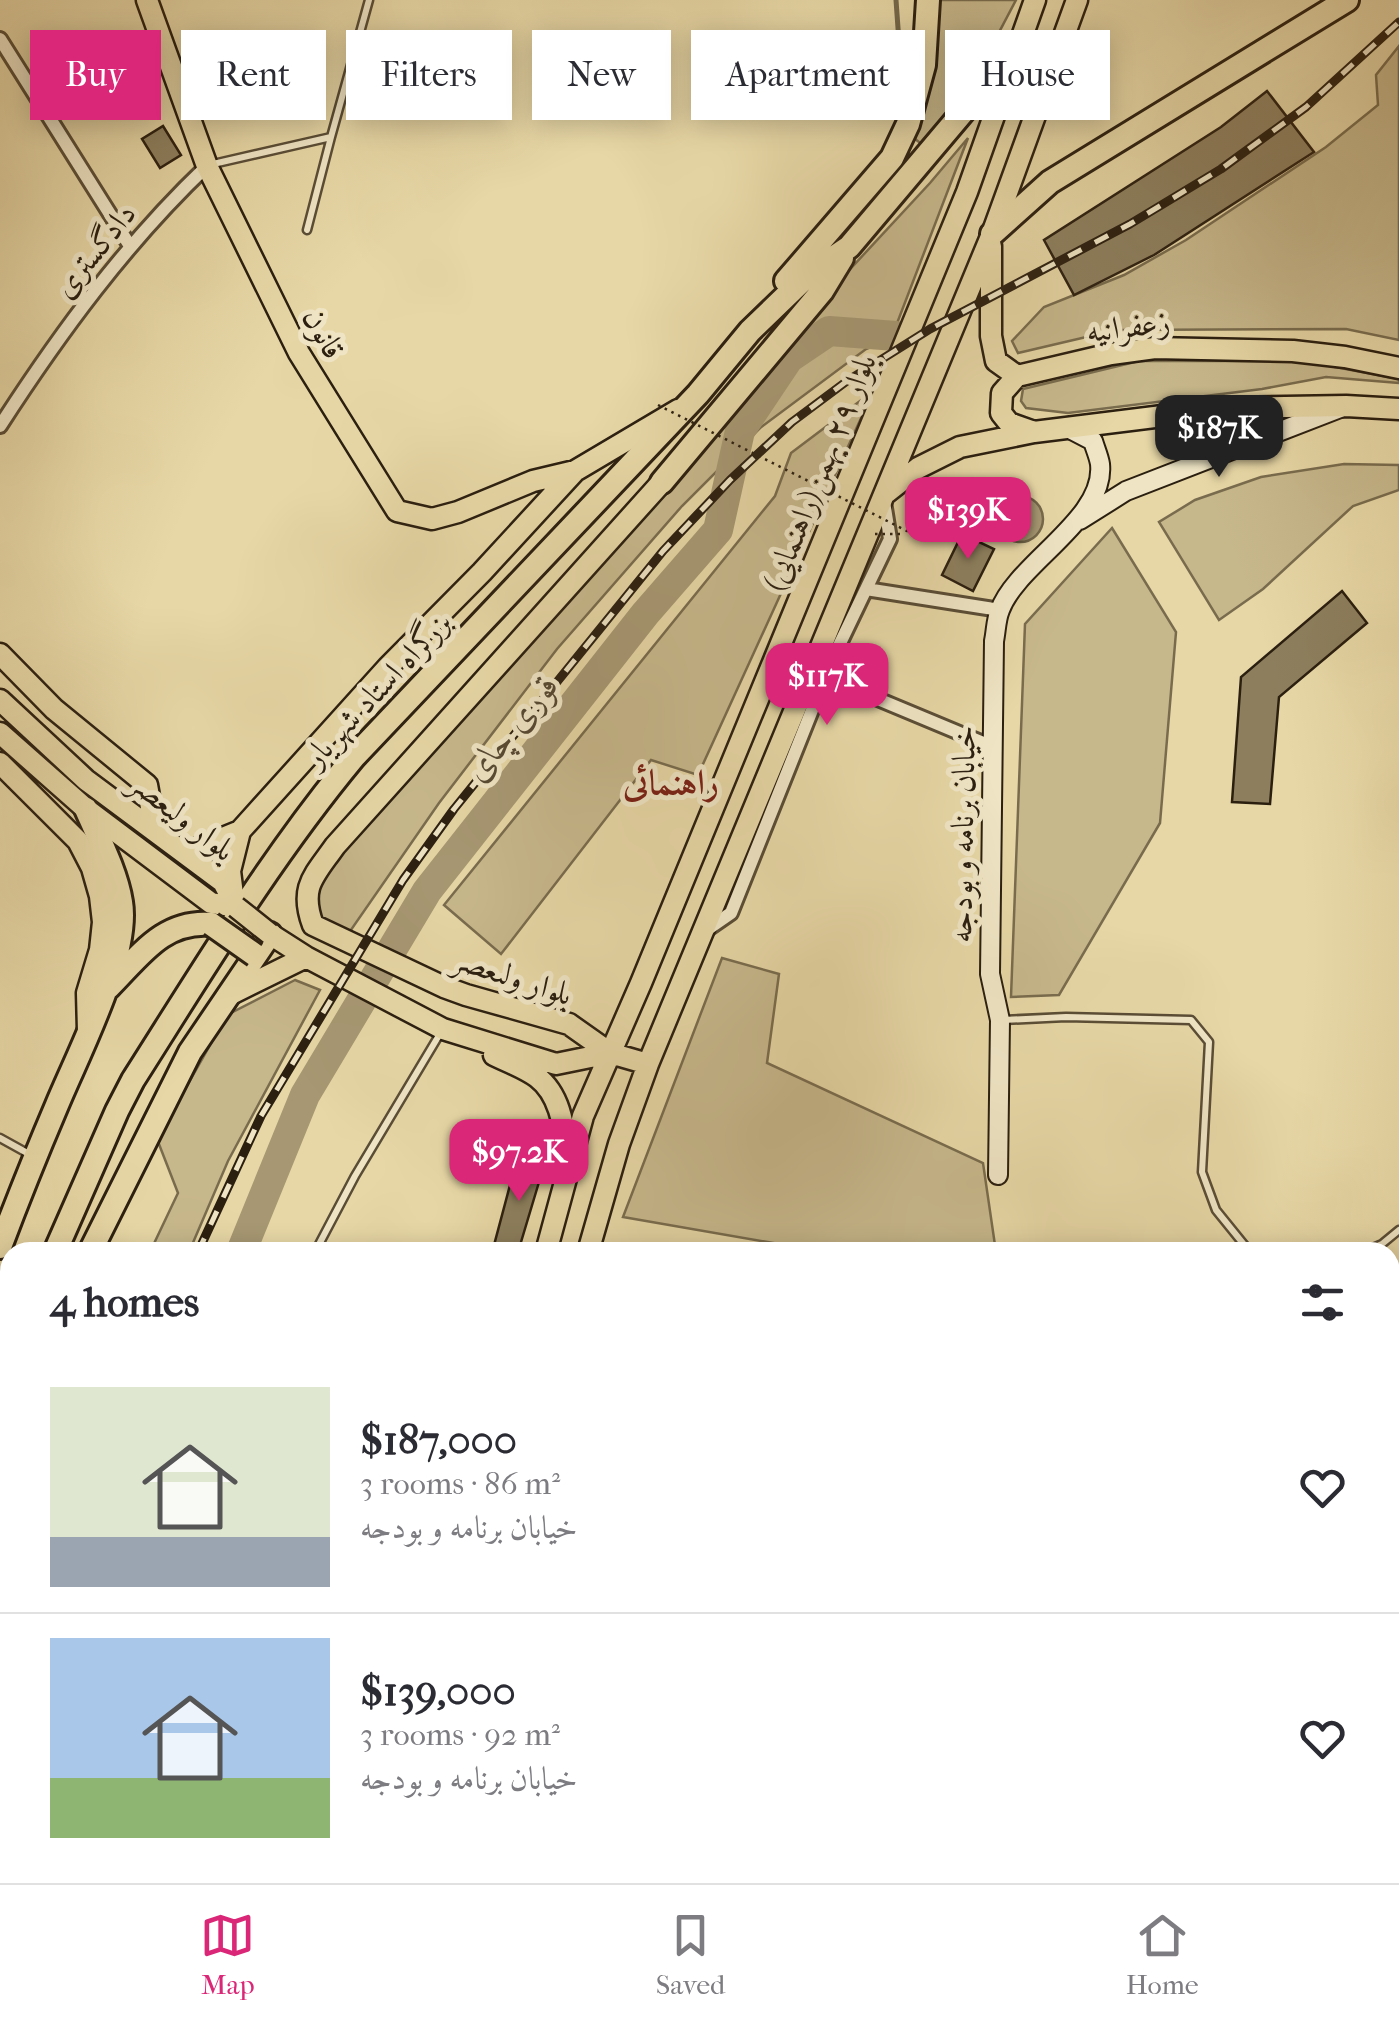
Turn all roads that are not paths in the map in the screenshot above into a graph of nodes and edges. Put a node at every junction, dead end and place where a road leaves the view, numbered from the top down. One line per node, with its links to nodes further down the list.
1 (147, 0): 12 (main road, قانون)
2 (369, 0): 11 (lane)
3 (928, 0): 17 (highway)
4 (1035, 0): 7 (main road, بلوار ٢٩ بهمن(راهنمایی))
5 (1077, 0): 14 (main road, بلوار ٢٩ بهمن(راهنمایی))
6 (1347, 0): 14 (highway)
7 (1024, 30)
8 (0, 38): 15 (street)
9 (957, 120): 16 (highway, بزرگراه استاد شهریار)
10 (992, 120): 52 (main road, بلوار ٢٩ بهمن(راهنمایی))
11 (331, 138): 12 (lane); 13 (lane)
12 (207, 166): 15 (street, دادگستری); 26 (main road, قانون)
13 (308, 230)
14 (992, 234): 19 (main road); 28 (main road, بلوار ٢٩ بهمن(راهنمایی))
15 (130, 246): 23 (street, دادگستری)
16 (850, 247): 17 (highway, بزرگراه استاد شهریار); 27 (highway, بزرگراه استاد شهریار)
17 (750, 331): 20 (highway, بزرگراه استاد شهریار)
18 (1399, 368): 19 (main road, زعفرانیه)
19 (1017, 376): 25 (main road)
20 (692, 401): 26 (main road); 59 (highway, بزرگراه استاد شهریار)
21 (1346, 406): 22 (main road); 24 (main road); 29 (street, خیابان برنامه و بودجه)
22 (1399, 409)
23 (0, 426)
24 (1068, 428): 25 (main road); 29 (street, خیابان برنامه و بودجه)
25 (1034, 432): 28 (main road)
26 (575, 471): 40 (main road)
27 (662, 482): 52 (main road, بلوار ولىعصر)
28 (883, 496): 30 (street); 43 (main road, بلوار ٢٩ بهمن(راهنمایی))
29 (1076, 522): 31 (street, خیابان برنامه و بودجه)
30 (866, 589): 31 (street); 33 (street)
31 (1000, 610): 36 (street, خیابان برنامه و بودجه)
32 (0, 654): 39 (main road)
33 (825, 677): 36 (street); 43 (street)
34 (0, 700): 39 (main road, بلوار ولیعصر)
35 (0, 733): 38 (main road, بلوار ولیعصر)
36 (993, 746): 49 (street, خیابان برنامه و بودجه)
37 (0, 763): 51 (main road)
38 (86, 809): 42 (main road, بلوار ولیعصر); 47 (highway)
39 (155, 830): 41 (main road, بلوار ولیعصر)
40 (240, 830): 41 (main road); 42 (main road)
41 (186, 853): 42 (main road, بلوار ولیعصر)
42 (236, 907): 44 (main road, بلوار ولىعصر, bridge)
43 (703, 932): 53 (main road, بلوار ٢٩ بهمن(راهنمایی))
44 (270, 934): 45 (highway); 46 (main road, بلوار ولىعصر)
45 (255, 955): 47 (highway, bridge); 48 (highway)
46 (306, 957): 48 (main road); 50 (main road, بلوار ولىعصر)
47 (104, 991): 51 (highway)
48 (226, 996): 60 (highway)
49 (1000, 1020): 57 (street, خیابان برنامه و بودجه); 64 (lane)
50 (443, 1029): 52 (main road, بلوار ولىعصر); 56 (main road); 61 (lane)
51 (88, 1031): 55 (highway)
52 (610, 1052): 53 (main road); 56 (main road, بلوار ٢٩ بهمن(راهنمایی))
53 (648, 1064): 63 (main road, بلوار ٢٩ بهمن(راهنمایی))
54 (0, 1138): 55 (lane)
55 (35, 1157): 58 (highway)
56 (569, 1164): 62 (main road, بلوار ٢٩ بهمن(راهنمایی))
57 (998, 1175)
58 (2, 1242)
59 (59, 1242)
60 (95, 1242)
61 (321, 1242)
62 (549, 1242)
63 (591, 1242)
64 (1242, 1242)

